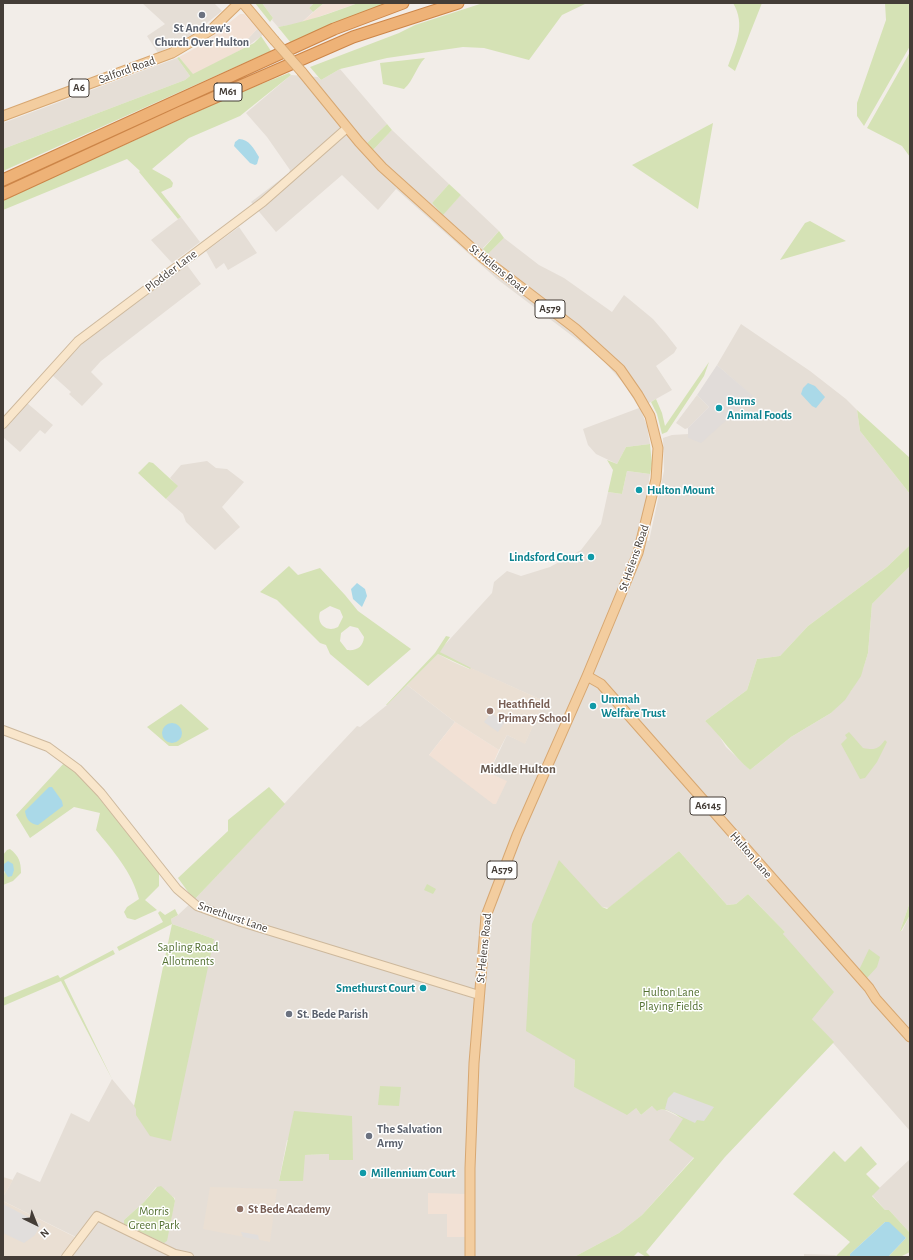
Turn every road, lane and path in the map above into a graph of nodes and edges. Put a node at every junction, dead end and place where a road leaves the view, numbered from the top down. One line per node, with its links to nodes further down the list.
1 (239, 3): 5 (main road, Salford Road / A6)
2 (243, 3): 6 (main road, St Helens Road / A579, bridge)
3 (403, 3): 7 (highway, M61)
4 (458, 3): 8 (highway, M61)
5 (3, 116)
6 (347, 128): 9 (street, Plodder Lane); 10 (main road, St Helens Road / A579)
7 (3, 180)
8 (3, 194)
9 (3, 424)
10 (587, 676): 12 (main road, St Helens Road / A579); 13 (main road, Hulton Lane / A6145)
11 (3, 730): 12 (street, Smethurst Lane)
12 (479, 995): 16 (main road, St Helens Road / A579)
13 (910, 1037)
14 (66, 1257): 15 (street)
15 (189, 1257)
16 (470, 1257)

